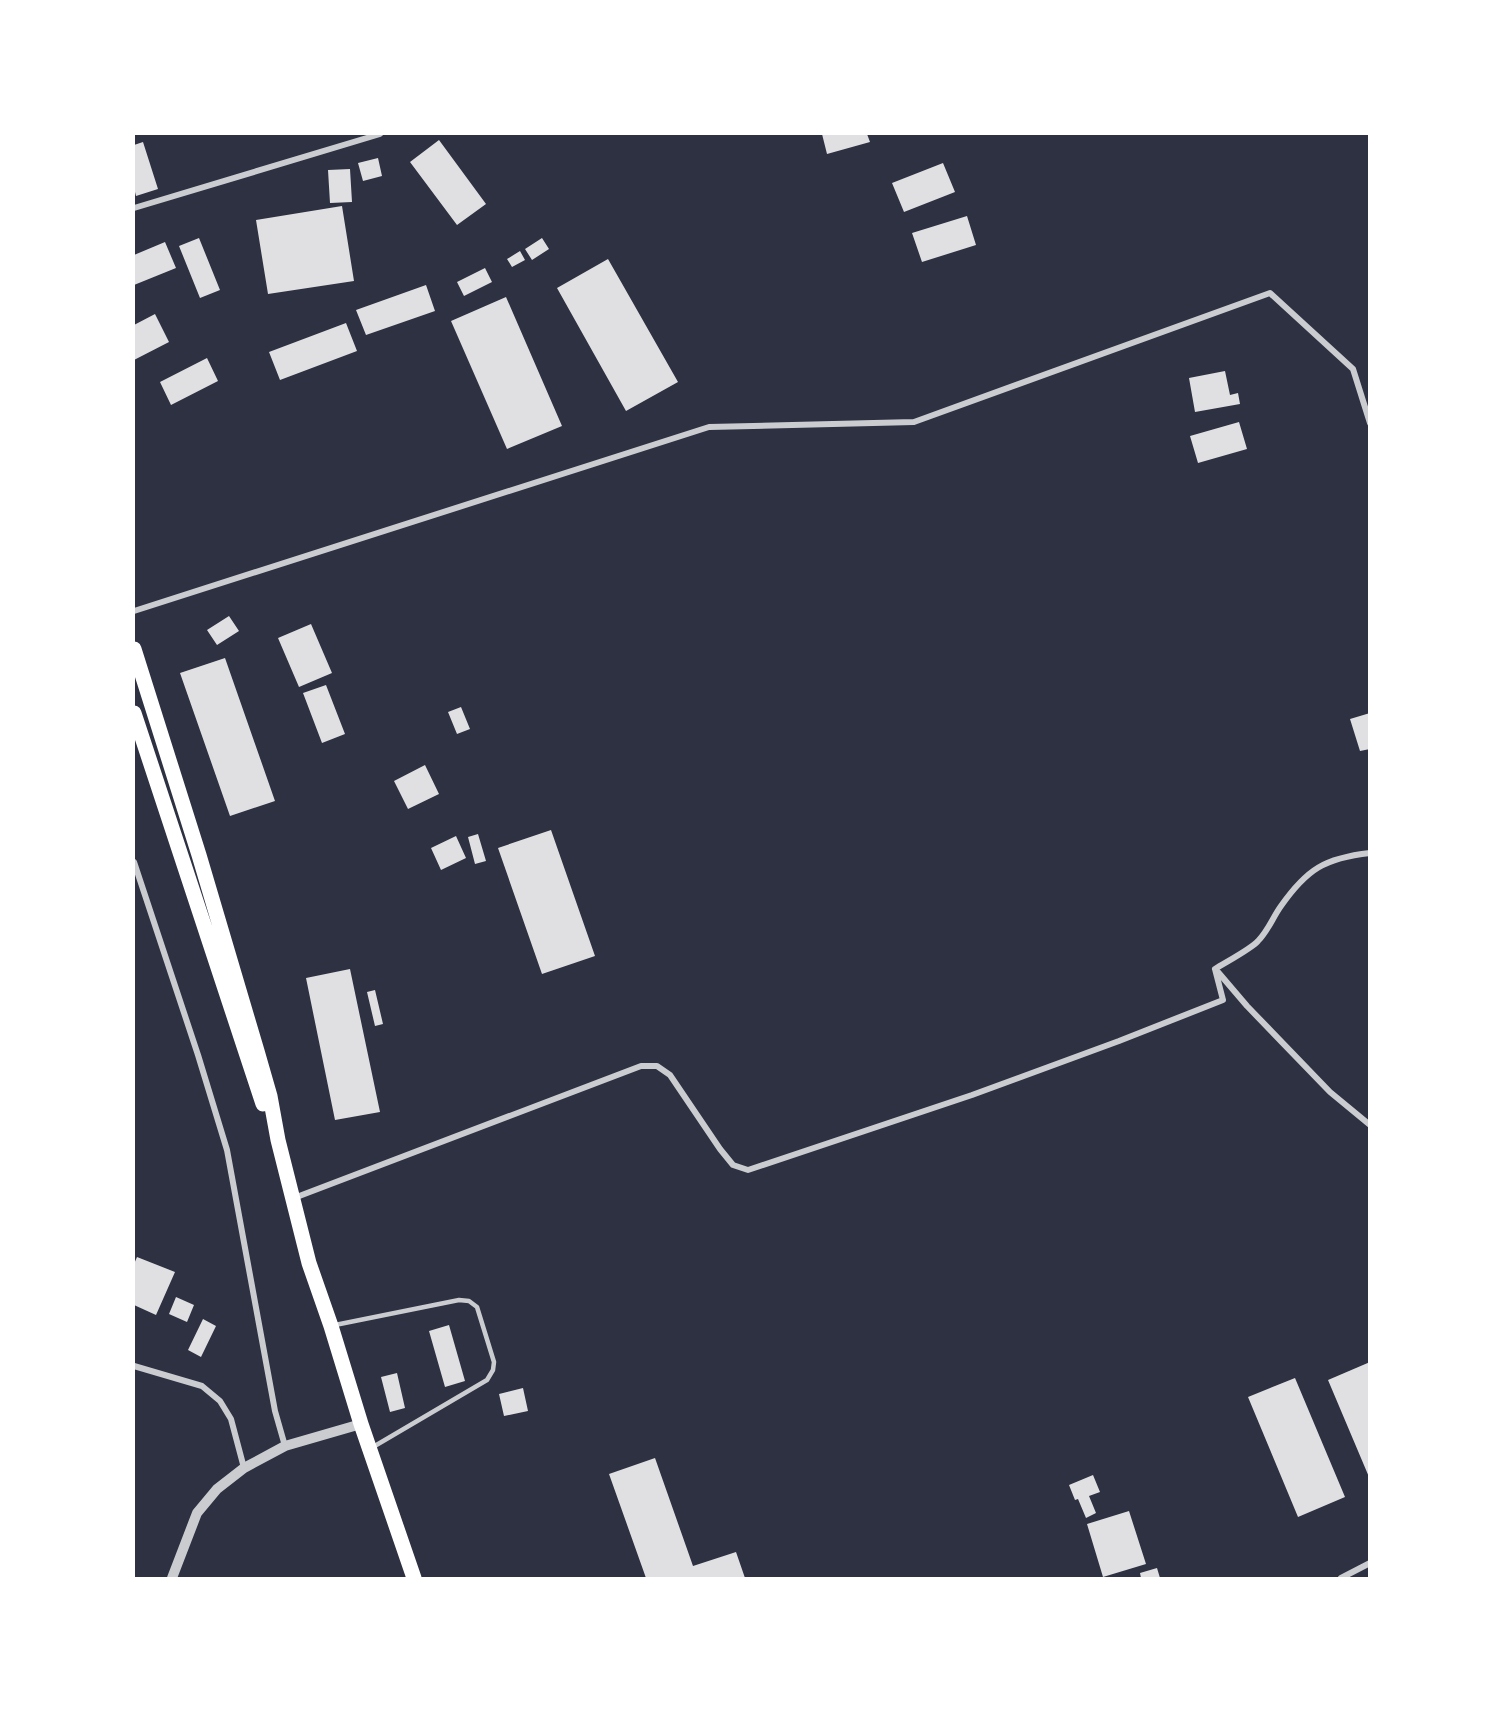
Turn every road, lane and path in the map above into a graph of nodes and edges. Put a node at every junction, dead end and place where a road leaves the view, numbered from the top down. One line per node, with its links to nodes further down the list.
1 (380, 134): 2 (street)
2 (134, 208)
3 (1370, 423): 4 (street)
4 (134, 611)
5 (134, 649): 11 (highway)
6 (134, 713): 11 (highway)
7 (1370, 853): 9 (street)
8 (134, 862): 16 (street)
9 (1215, 969): 10 (street); 12 (street)
10 (1370, 1125)
11 (278, 1140): 12 (highway)
12 (294, 1198): 13 (highway)
13 (331, 1326): 15 (highway); 17 (lane)
14 (134, 1366): 18 (street)
15 (361, 1424): 16 (street); 17 (highway)
16 (285, 1446): 18 (street)
17 (370, 1449): 21 (highway)
18 (244, 1468): 20 (street)
19 (1370, 1563): 22 (street)
20 (172, 1578)
21 (414, 1578)
22 (1341, 1578)

